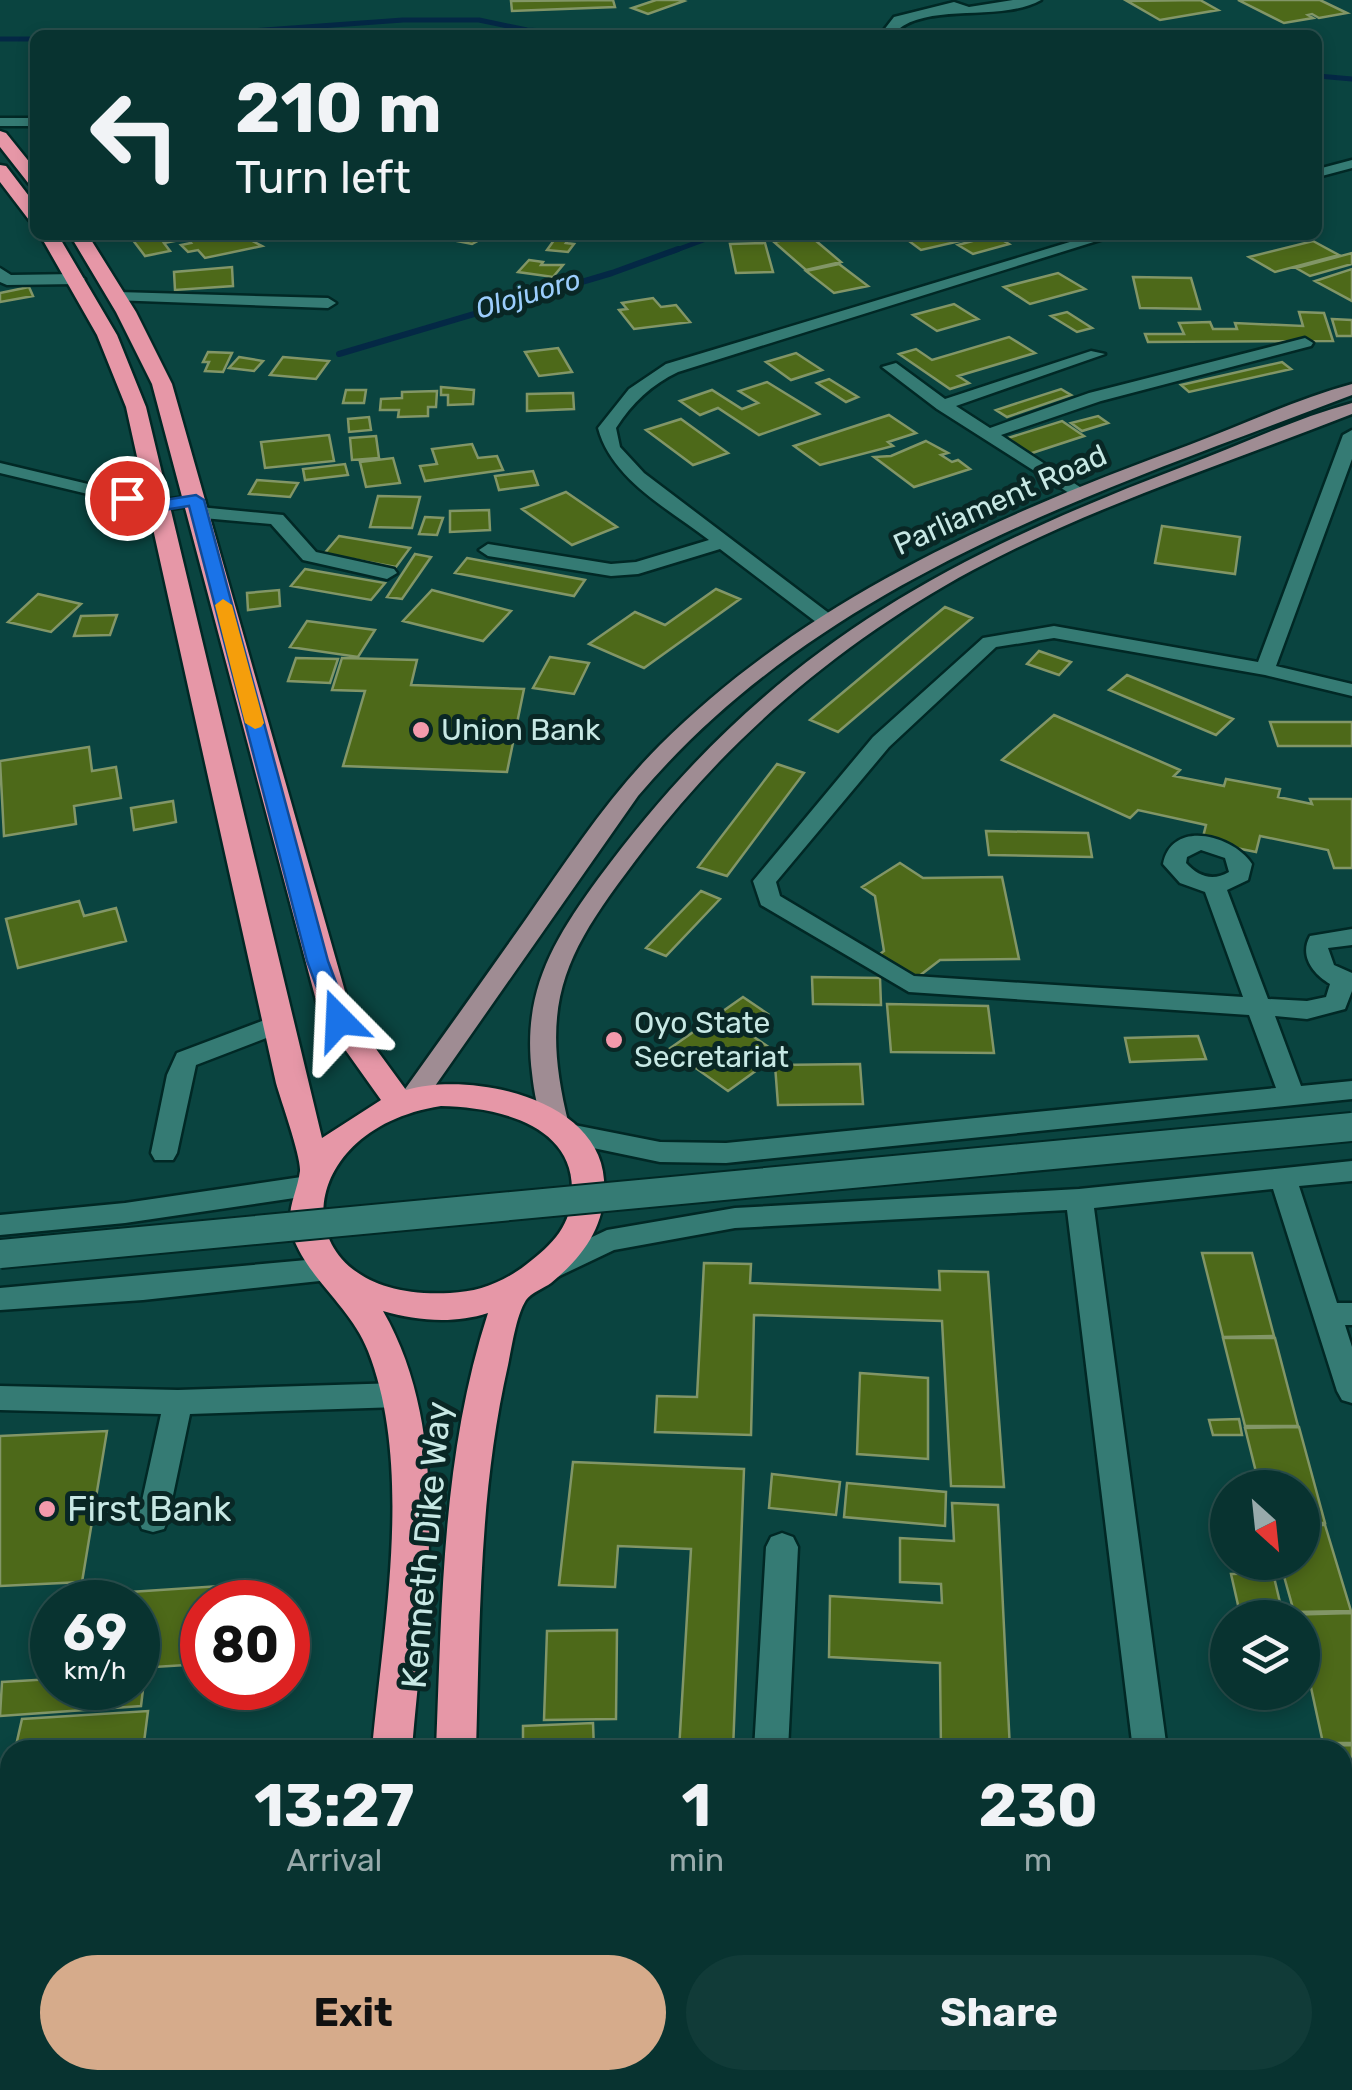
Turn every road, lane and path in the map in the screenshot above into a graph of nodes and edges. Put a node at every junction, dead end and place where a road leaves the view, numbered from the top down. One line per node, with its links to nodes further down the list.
1 (1036, 0): 2 (street)
2 (890, 30)
3 (0, 122): 4 (street)
4 (30, 122)
5 (0, 136): 9 (highway)
6 (1350, 164): 8 (street)
7 (0, 170): 10 (highway)
8 (1322, 173)
9 (30, 174)
10 (30, 209)
11 (51, 240): 15 (highway)
12 (82, 240): 16 (highway)
13 (1091, 240): 30 (street)
14 (0, 273): 15 (street)
15 (77, 279): 28 (highway)
16 (118, 297): 17 (street); 29 (highway)
17 (328, 303)
18 (1305, 343): 24 (street)
19 (1097, 354): 22 (street)
20 (890, 367): 22 (street)
21 (1352, 389): 27 (main road, Parliament Road)
22 (943, 405): 24 (street)
23 (1352, 408): 45 (main road, Parliament Road)
24 (988, 434): 27 (street)
25 (1352, 435): 34 (street)
26 (0, 468): 28 (street)
27 (1080, 495): 33 (main road, Parliament Road)
28 (158, 506): 29 (street); 40 (highway)
29 (198, 506): 32 (street); 43 (highway)
30 (723, 542): 31 (street); 33 (street)
31 (488, 550)
32 (388, 573)
33 (823, 618): 43 (main road, Parliament Road)
34 (1265, 669): 35 (street); 39 (street)
35 (1352, 690)
36 (1214, 886): 39 (street)
37 (1352, 937): 38 (street)
38 (1348, 981): 39 (street)
39 (1259, 1005): 42 (street)
40 (278, 1024): 46 (street); 48 (highway)
41 (1352, 1090): 42 (street)
42 (1292, 1094): 45 (street)
43 (406, 1102): 45 (highway); 48 (highway)
44 (1352, 1127): 52 (street, bridge)
45 (560, 1129): 54 (highway)
46 (164, 1153)
47 (1352, 1172): 49 (street)
48 (311, 1178): 51 (street); 53 (highway)
49 (1283, 1179): 50 (street); 56 (street)
50 (1079, 1199): 54 (street); 66 (street)
51 (0, 1225)
52 (0, 1254)
53 (336, 1275): 54 (highway); 55 (street); 58 (highway, Kenneth Dike Way)
54 (523, 1286): 64 (highway, Kenneth Dike Way)
55 (0, 1299)
56 (1339, 1314): 57 (street)
57 (1352, 1390)
58 (399, 1395): 60 (street); 63 (highway, Kenneth Dike Way)
59 (0, 1398): 60 (street)
60 (178, 1402): 61 (street)
61 (153, 1519)
62 (782, 1547): 65 (street)
63 (393, 1740)
64 (456, 1740)
65 (772, 1740)
66 (1149, 1740)

